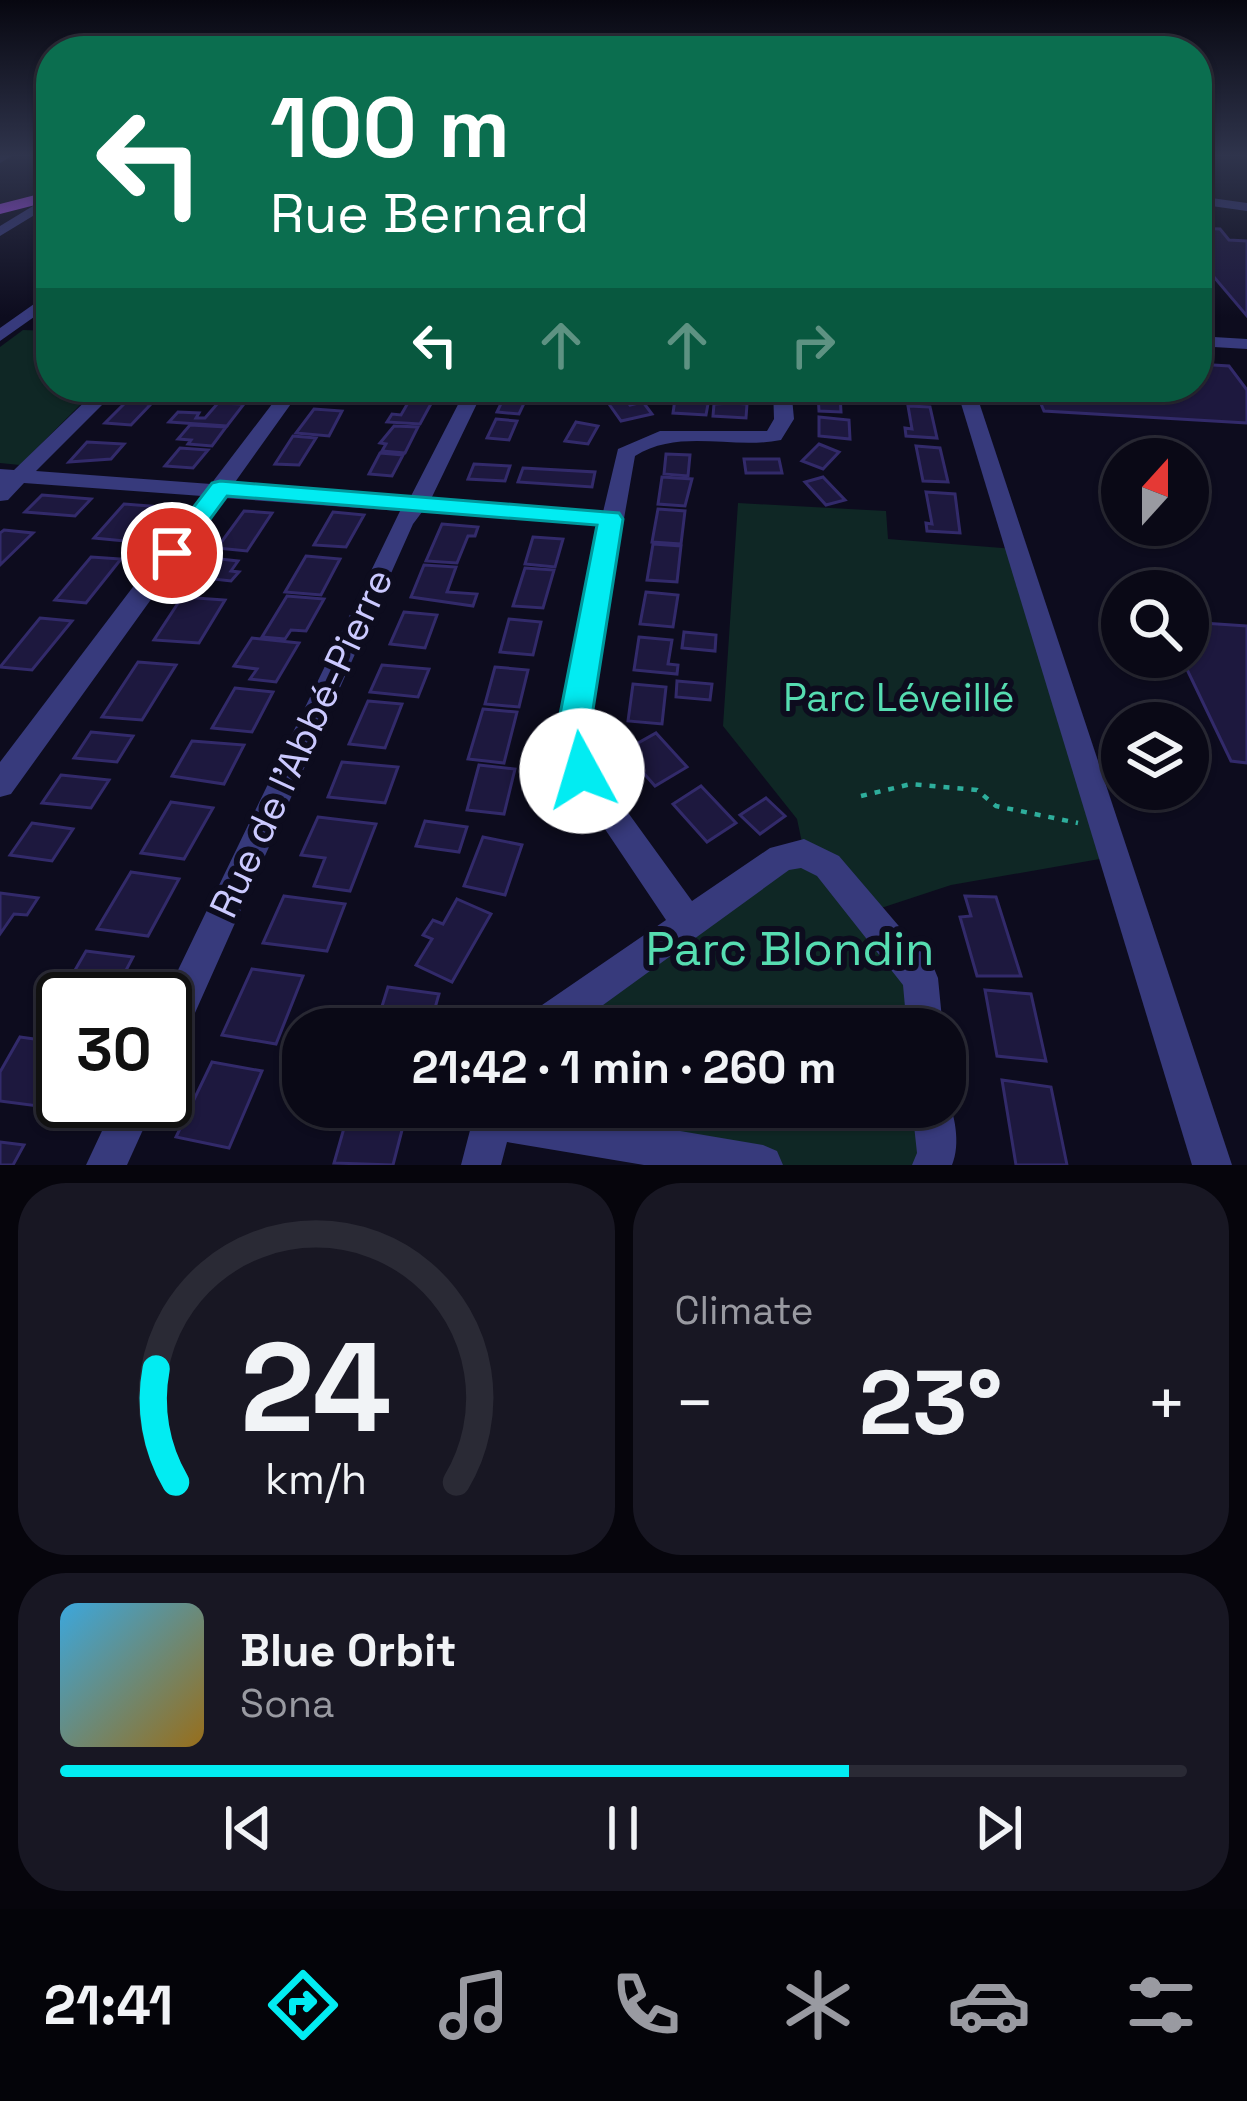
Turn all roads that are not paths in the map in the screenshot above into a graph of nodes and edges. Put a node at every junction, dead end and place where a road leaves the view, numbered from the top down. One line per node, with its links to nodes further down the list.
1 (35, 208): 2 (street)
2 (0, 232)
3 (36, 308): 4 (street)
4 (0, 336)
5 (1212, 342): 6 (street)
6 (1247, 344)
7 (94, 402): 12 (street)
8 (283, 402): 13 (street)
9 (468, 402): 15 (street, Rue de l'Abbé-Pierre)
10 (783, 402): 16 (street)
11 (970, 402): 30 (street)
12 (10, 475): 13 (street); 14 (street)
13 (220, 488): 15 (street); 17 (street)
14 (0, 495)
15 (418, 503): 16 (street); 19 (street, Rue de l'Abbé-Pierre)
16 (610, 519): 18 (street)
17 (0, 785)
18 (687, 922): 20 (street); 21 (street)
19 (192, 979)
20 (568, 1008)
21 (923, 1008)
22 (123, 1128): 26 (street)
23 (491, 1128): 27 (street)
24 (572, 1128): 28 (street)
25 (934, 1128): 29 (street)
26 (106, 1165)
27 (482, 1165)
28 (763, 1165)
29 (932, 1165)
30 (1212, 1165)

